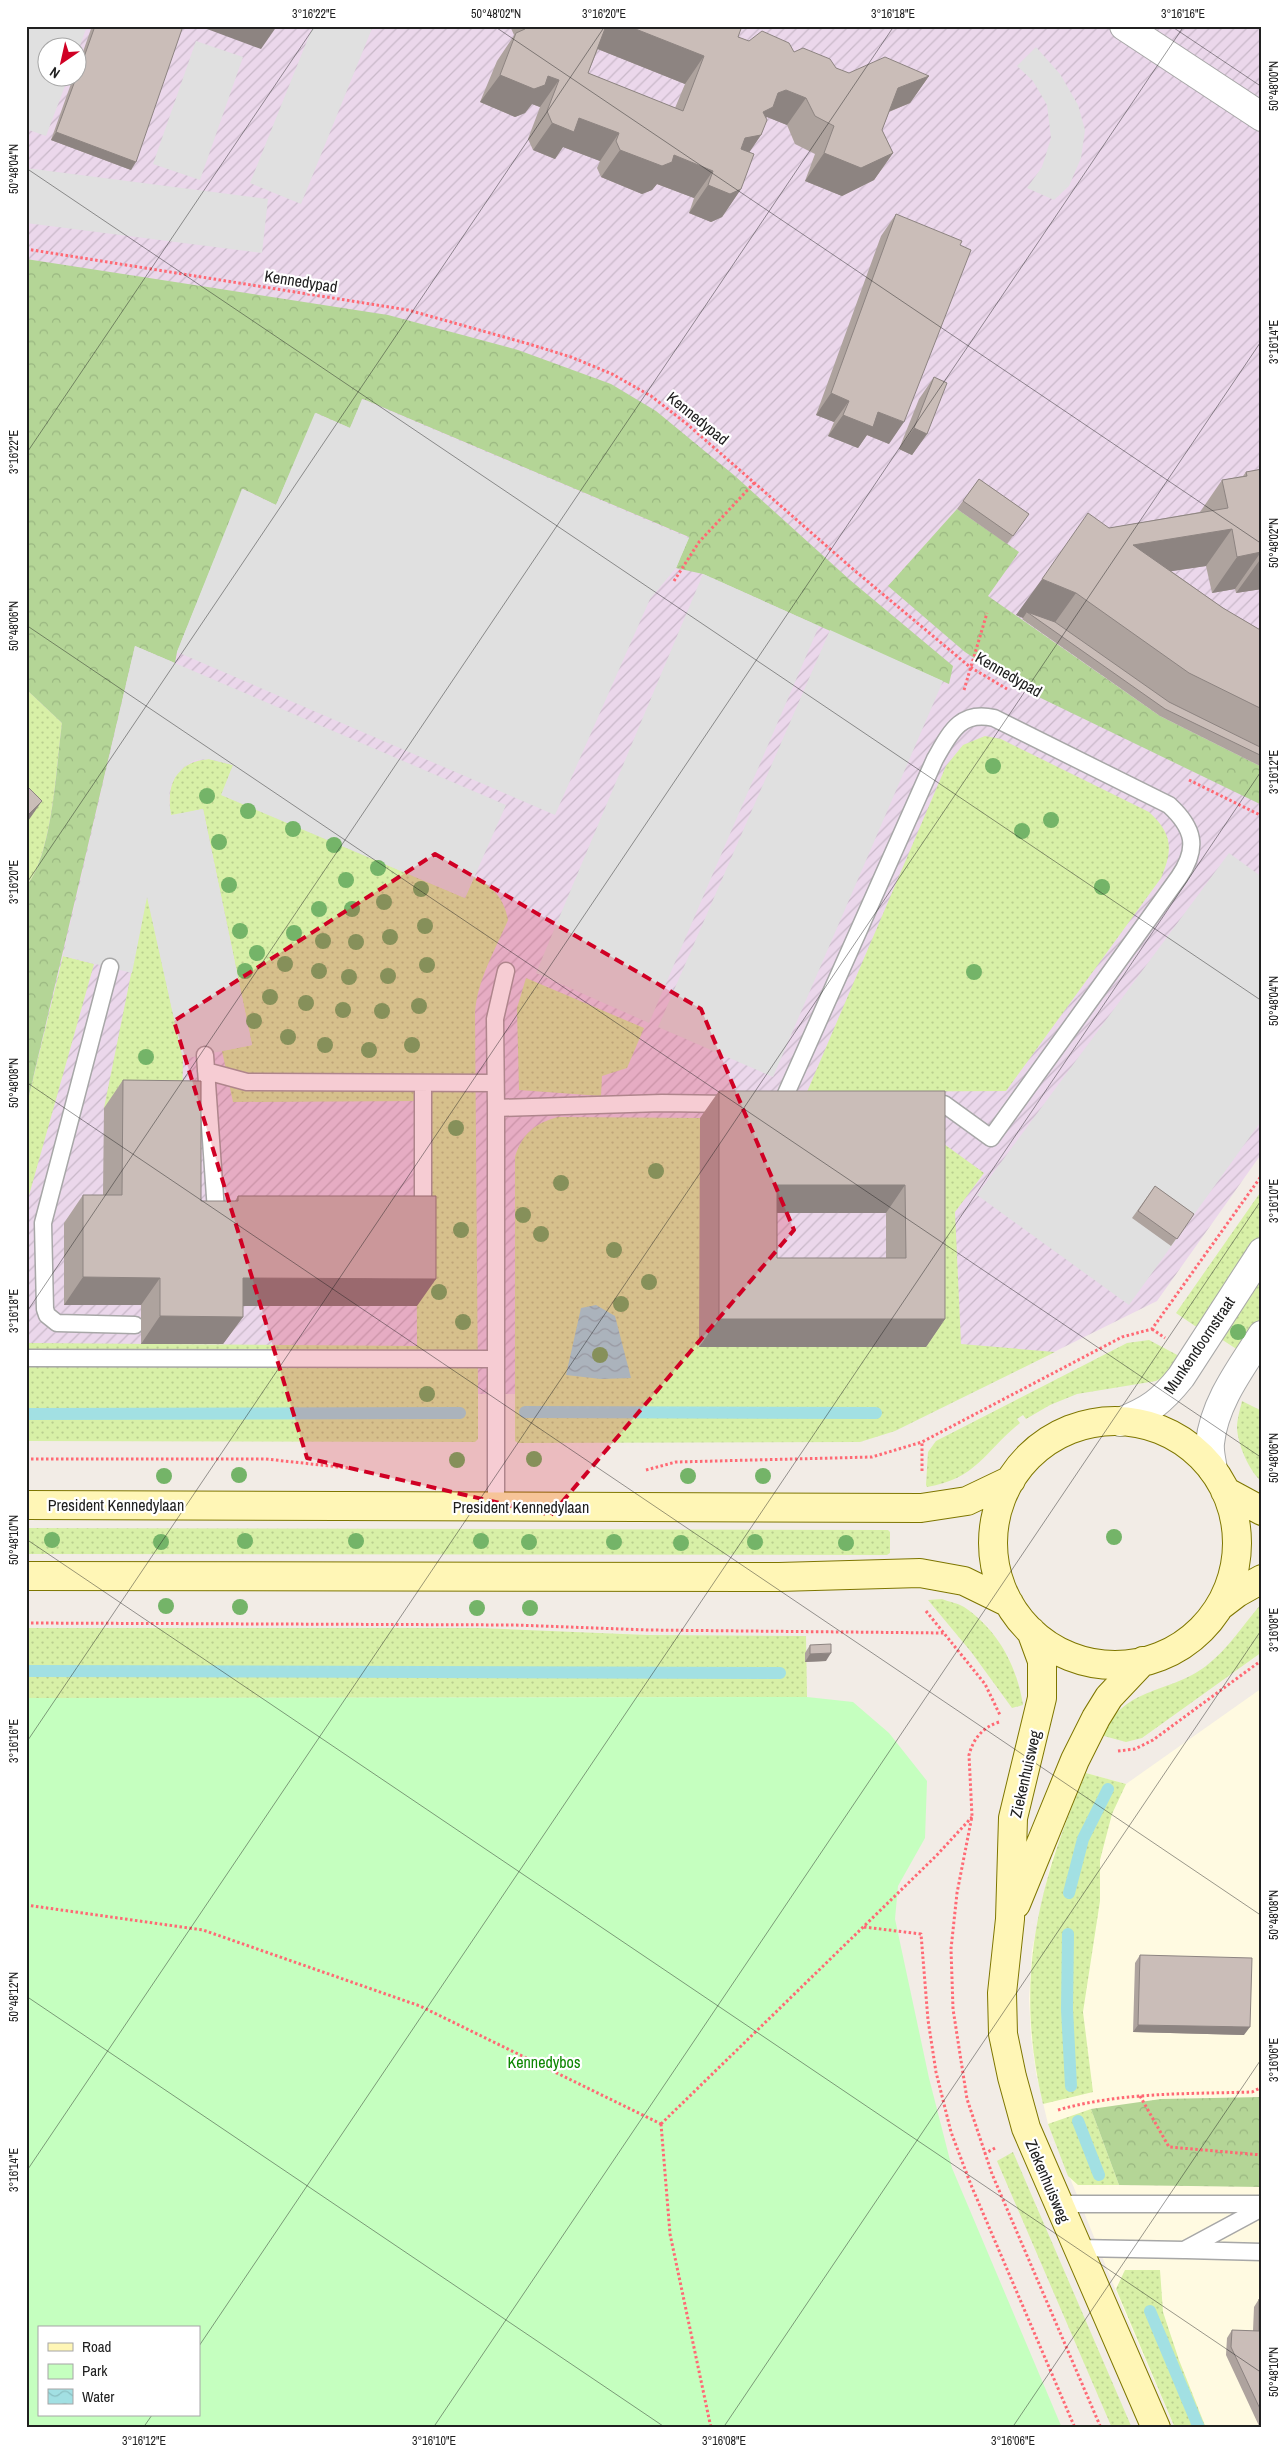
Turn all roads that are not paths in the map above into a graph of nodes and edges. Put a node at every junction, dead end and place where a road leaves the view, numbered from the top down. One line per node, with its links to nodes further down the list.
1 (1124, 26): 2 (street)
2 (1262, 117)
3 (110, 967): 16 (lane)
4 (506, 971): 8 (lane)
5 (205, 1055): 6 (lane)
6 (206, 1071): 7 (lane); 13 (lane)
7 (423, 1083): 8 (lane); 14 (lane)
8 (495, 1083): 12 (lane)
9 (906, 1104): 10 (lane)
10 (781, 1105): 11 (lane); 12 (lane)
11 (800, 1105)
12 (496, 1108): 19 (lane)
13 (216, 1211)
14 (423, 1231)
15 (1262, 1252): 20 (street, Munkendoornstraat)
16 (134, 1325)
17 (1262, 1335): 22 (street)
18 (26, 1358): 19 (lane)
19 (496, 1359): 24 (lane)
20 (1120, 1422): 21 (main road, President Kennedylaan); 22 (main road, President Kennedylaan)
21 (1011, 1480): 24 (main road, President Kennedylaan); 28 (main road, President Kennedylaan)
22 (1219, 1480): 25 (main road, President Kennedylaan); 29 (main road, President Kennedylaan)
23 (26, 1505): 24 (main road, President Kennedylaan)
24 (496, 1507)
25 (1262, 1511)
26 (26, 1576): 28 (main road)
27 (1262, 1579): 29 (main road, President Kennedylaan)
28 (1010, 1603): 30 (main road, President Kennedylaan)
29 (1219, 1607): 31 (main road, President Kennedylaan)
30 (1031, 1631): 31 (main road, President Kennedylaan); 32 (main road, Ziekenhuisweg)
31 (1143, 1661): 32 (main road, Ziekenhuisweg)
32 (1010, 1919): 33 (main road, Ziekenhuisweg)
33 (1057, 2204): 34 (lane); 36 (main road, Ziekenhuisweg)
34 (1262, 2204)
35 (1262, 2208): 37 (lane)
36 (1077, 2248): 37 (lane); 39 (main road, Ziekenhuisweg)
37 (1184, 2250): 38 (lane)
38 (1262, 2252)
39 (1156, 2428)

